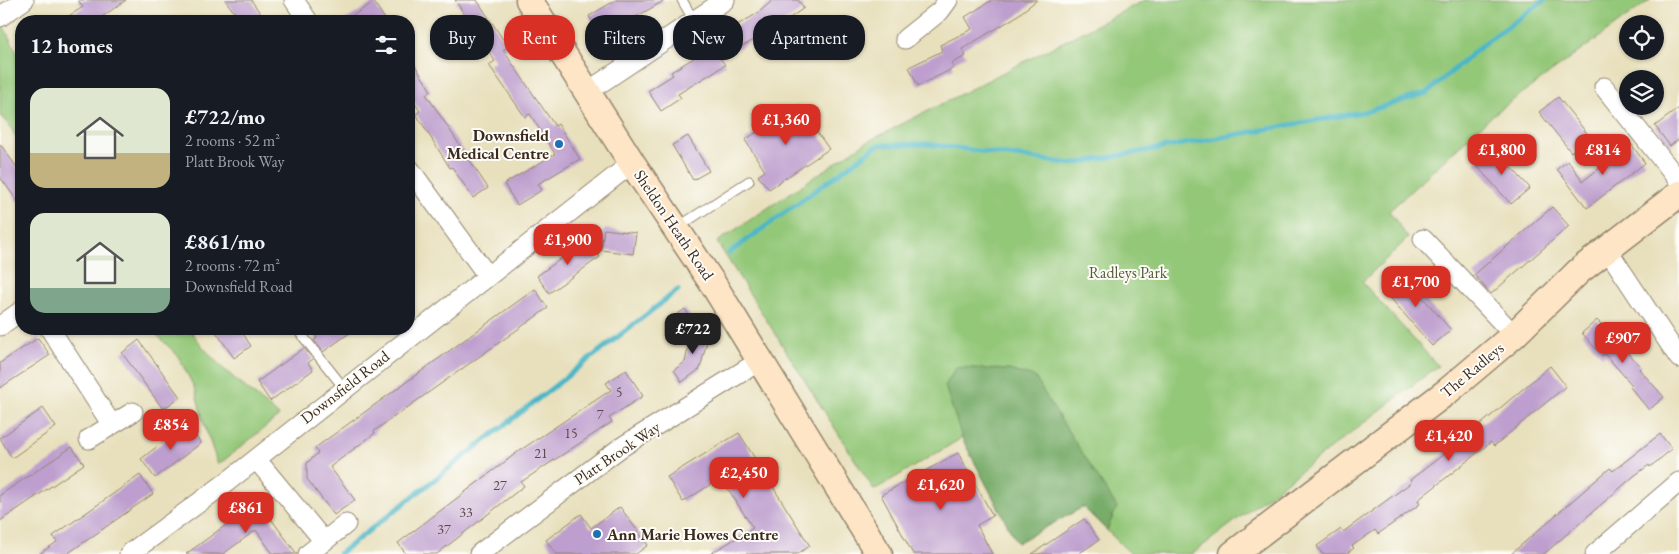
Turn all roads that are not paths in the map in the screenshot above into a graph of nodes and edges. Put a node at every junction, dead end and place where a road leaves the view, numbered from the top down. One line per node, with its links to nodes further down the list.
1 (24, 0): 10 (street)
2 (294, 0): 7 (street)
3 (529, 0): 14 (street, Sheldon Heath Road)
4 (682, 0): 8 (lane)
5 (725, 0): 9 (street)
6 (948, 0): 12 (street)
7 (304, 15)
8 (691, 15)
9 (702, 15)
10 (0, 17)
11 (673, 34): 14 (street)
12 (905, 39)
13 (1604, 87): 18 (street)
14 (587, 92): 15 (street, Sheldon Heath Road)
15 (632, 164): 20 (street, Sheldon Heath Road); 23 (street, Downsfield Road)
16 (415, 176): 23 (street)
17 (749, 181): 20 (lane)
18 (1679, 181)
19 (1679, 194): 22 (street, The Radleys)
20 (676, 228): 32 (street, Sheldon Heath Road)
21 (1423, 239): 30 (street)
22 (1607, 249): 30 (street, The Radleys); 31 (street)
23 (487, 275): 26 (street, Downsfield Road)
24 (15, 315): 25 (street)
25 (0, 326)
26 (415, 332)
27 (54, 335): 35 (street)
28 (302, 335): 33 (lane)
29 (411, 335): 33 (street, Downsfield Road)
30 (1514, 335): 45 (street, The Radleys)
31 (1679, 358)
32 (761, 360): 43 (street, Platt Brook Way); 44 (street, Sheldon Heath Road)
33 (344, 388): 37 (street, Downsfield Road)
34 (133, 412): 35 (street)
35 (112, 425): 36 (street)
36 (89, 439)
37 (256, 459): 40 (street); 41 (street, Downsfield Road)
38 (1679, 482): 46 (street)
39 (346, 524): 40 (street)
40 (323, 540): 42 (street)
41 (129, 554)
42 (308, 554)
43 (479, 554)
44 (879, 554)
45 (1233, 554)
46 (1595, 554)

